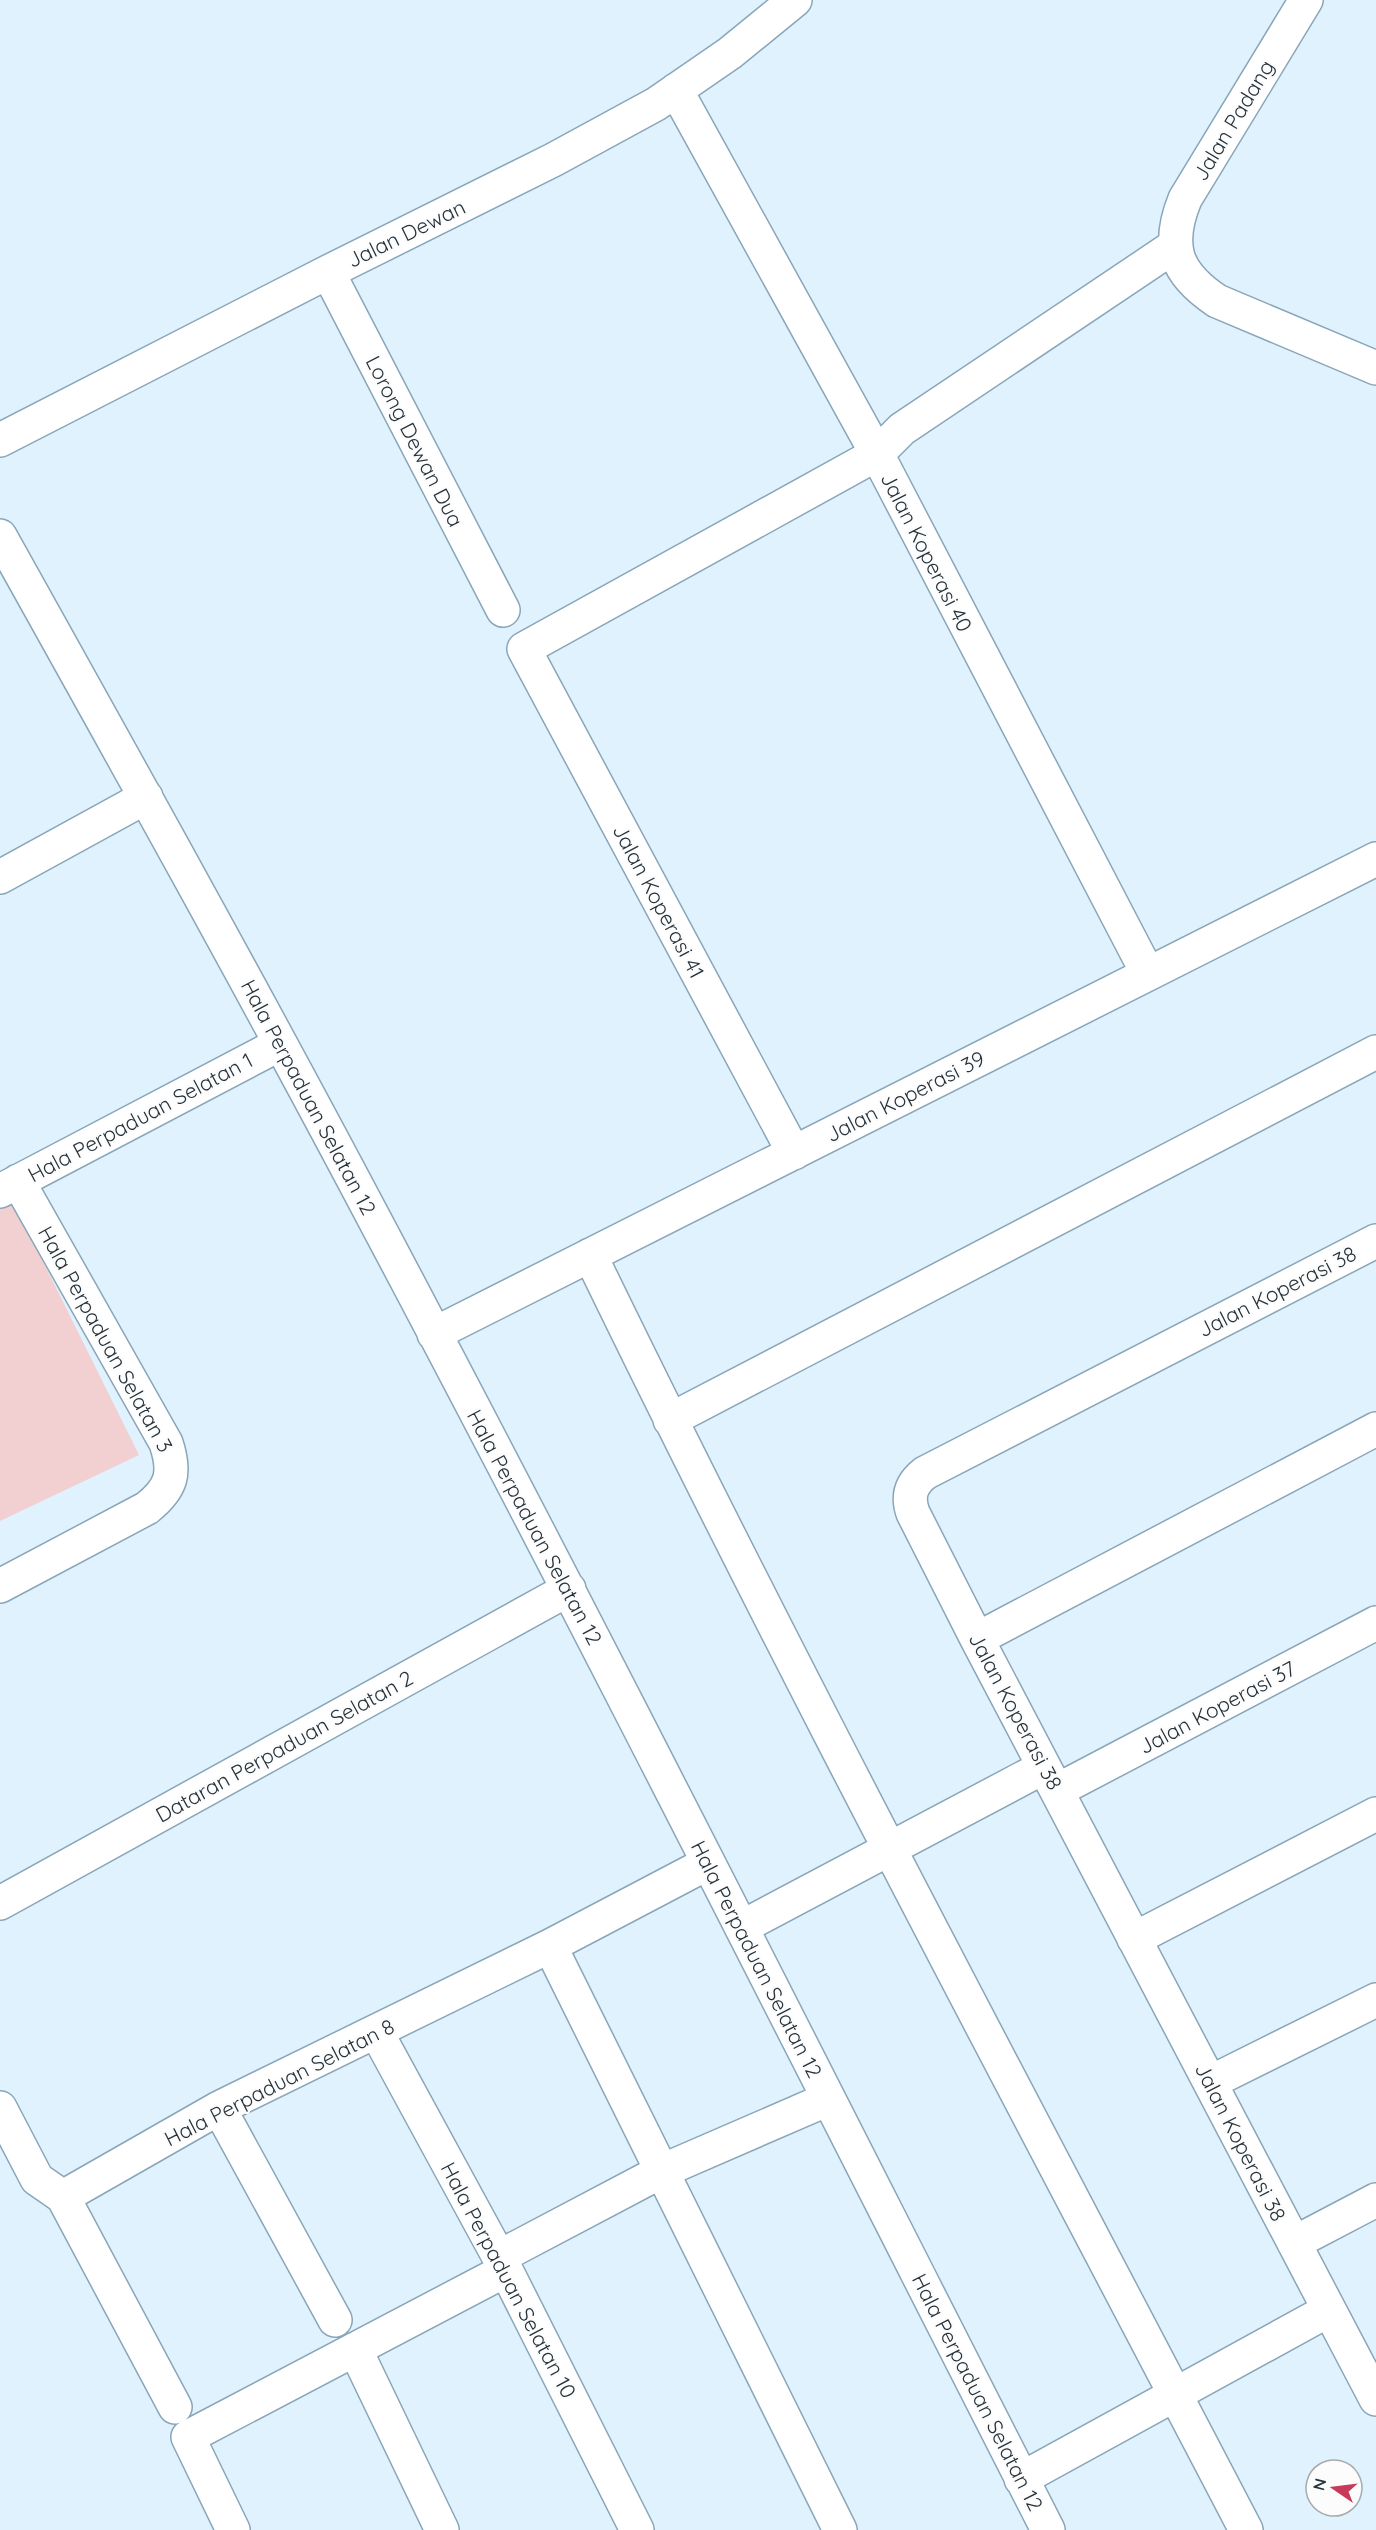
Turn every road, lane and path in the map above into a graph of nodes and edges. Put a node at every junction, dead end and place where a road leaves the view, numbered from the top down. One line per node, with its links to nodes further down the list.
1 (795, 0): 3 (street, Jalan Dewan)
2 (1306, 0): 4 (street, Jalan Padang)
3 (676, 90): 5 (street, Jalan Dewan); 8 (street)
4 (1176, 245): 6 (street); 8 (street, Jalan Koperasi 40)
5 (328, 272): 7 (street, Jalan Dewan); 10 (street, Lorong Dewan Dua)
6 (1376, 368)
7 (0, 440)
8 (877, 454): 14 (street, Jalan Koperasi 40); 17 (street, Jalan Koperasi 41)
9 (0, 536): 11 (street, Hala Perpaduan Selatan 12)
10 (503, 610)
11 (146, 797): 13 (street); 15 (street, Hala Perpaduan Selatan 12)
12 (1376, 859): 14 (street, Jalan Koperasi 39)
13 (0, 877)
14 (1148, 974): 17 (street, Jalan Koperasi 39)
15 (280, 1044): 18 (street, Hala Perpaduan Selatan 1); 21 (street, Hala Perpaduan Selatan 12)
16 (1376, 1052): 22 (street)
17 (794, 1153): 20 (street, Jalan Koperasi 39)
18 (9, 1186): 24 (street, Hala Perpaduan Selatan 3)
19 (1376, 1241): 27 (street, Jalan Koperasi 38)
20 (590, 1256): 21 (street, Jalan Koperasi 39); 22 (street)
21 (434, 1334): 25 (street, Hala Perpaduan Selatan 12)
22 (670, 1420): 30 (street)
23 (1376, 1429): 27 (street)
24 (0, 1586)
25 (569, 1589): 31 (street, Hala Perpaduan Selatan 12); 32 (street, Dataran Perpaduan Selatan 2)
26 (1376, 1623): 28 (street, Jalan Koperasi 37)
27 (977, 1639): 28 (street, Jalan Koperasi 38)
28 (1051, 1779): 30 (street, Jalan Koperasi 37); 34 (street, Jalan Koperasi 38)
29 (1376, 1814): 34 (street)
30 (888, 1850): 33 (street, Jalan Koperasi 37); 51 (street)
31 (708, 1863): 33 (street, Hala Perpaduan Selatan 12); 35 (street, Hala Perpaduan Selatan 8)
32 (0, 1903)
33 (742, 1927): 39 (street, Hala Perpaduan Selatan 12)
34 (1134, 1939): 38 (street, Jalan Koperasi 38)
35 (550, 1946): 37 (street, Hala Perpaduan Selatan 8); 42 (street)
36 (1376, 2000): 38 (street)
37 (377, 2032): 41 (street, Hala Perpaduan Selatan 8); 46 (street, Hala Perpaduan Selatan 10)
38 (1211, 2082): 45 (street, Jalan Koperasi 38)
39 (828, 2099): 42 (street); 53 (street, Hala Perpaduan Selatan 12)
40 (0, 2108): 43 (street)
41 (219, 2108): 43 (street, Hala Perpaduan Selatan 8); 48 (street)
42 (662, 2171): 46 (street); 57 (street)
43 (63, 2197): 52 (street)
44 (1376, 2200): 45 (street)
45 (1294, 2243): 47 (street, Jalan Koperasi 38)
46 (503, 2264): 49 (street); 56 (street, Hala Perpaduan Selatan 10)
47 (1329, 2310): 50 (street, Jalan Koperasi 38); 51 (street)
48 (335, 2320)
49 (355, 2349): 54 (street); 55 (street)
50 (1374, 2390)
51 (1175, 2394): 53 (street); 59 (street)
52 (175, 2407)
53 (1022, 2479): 58 (street, Hala Perpaduan Selatan 12)
54 (233, 2530)
55 (442, 2530)
56 (637, 2530)
57 (840, 2530)
58 (1048, 2530)
59 (1246, 2530)

